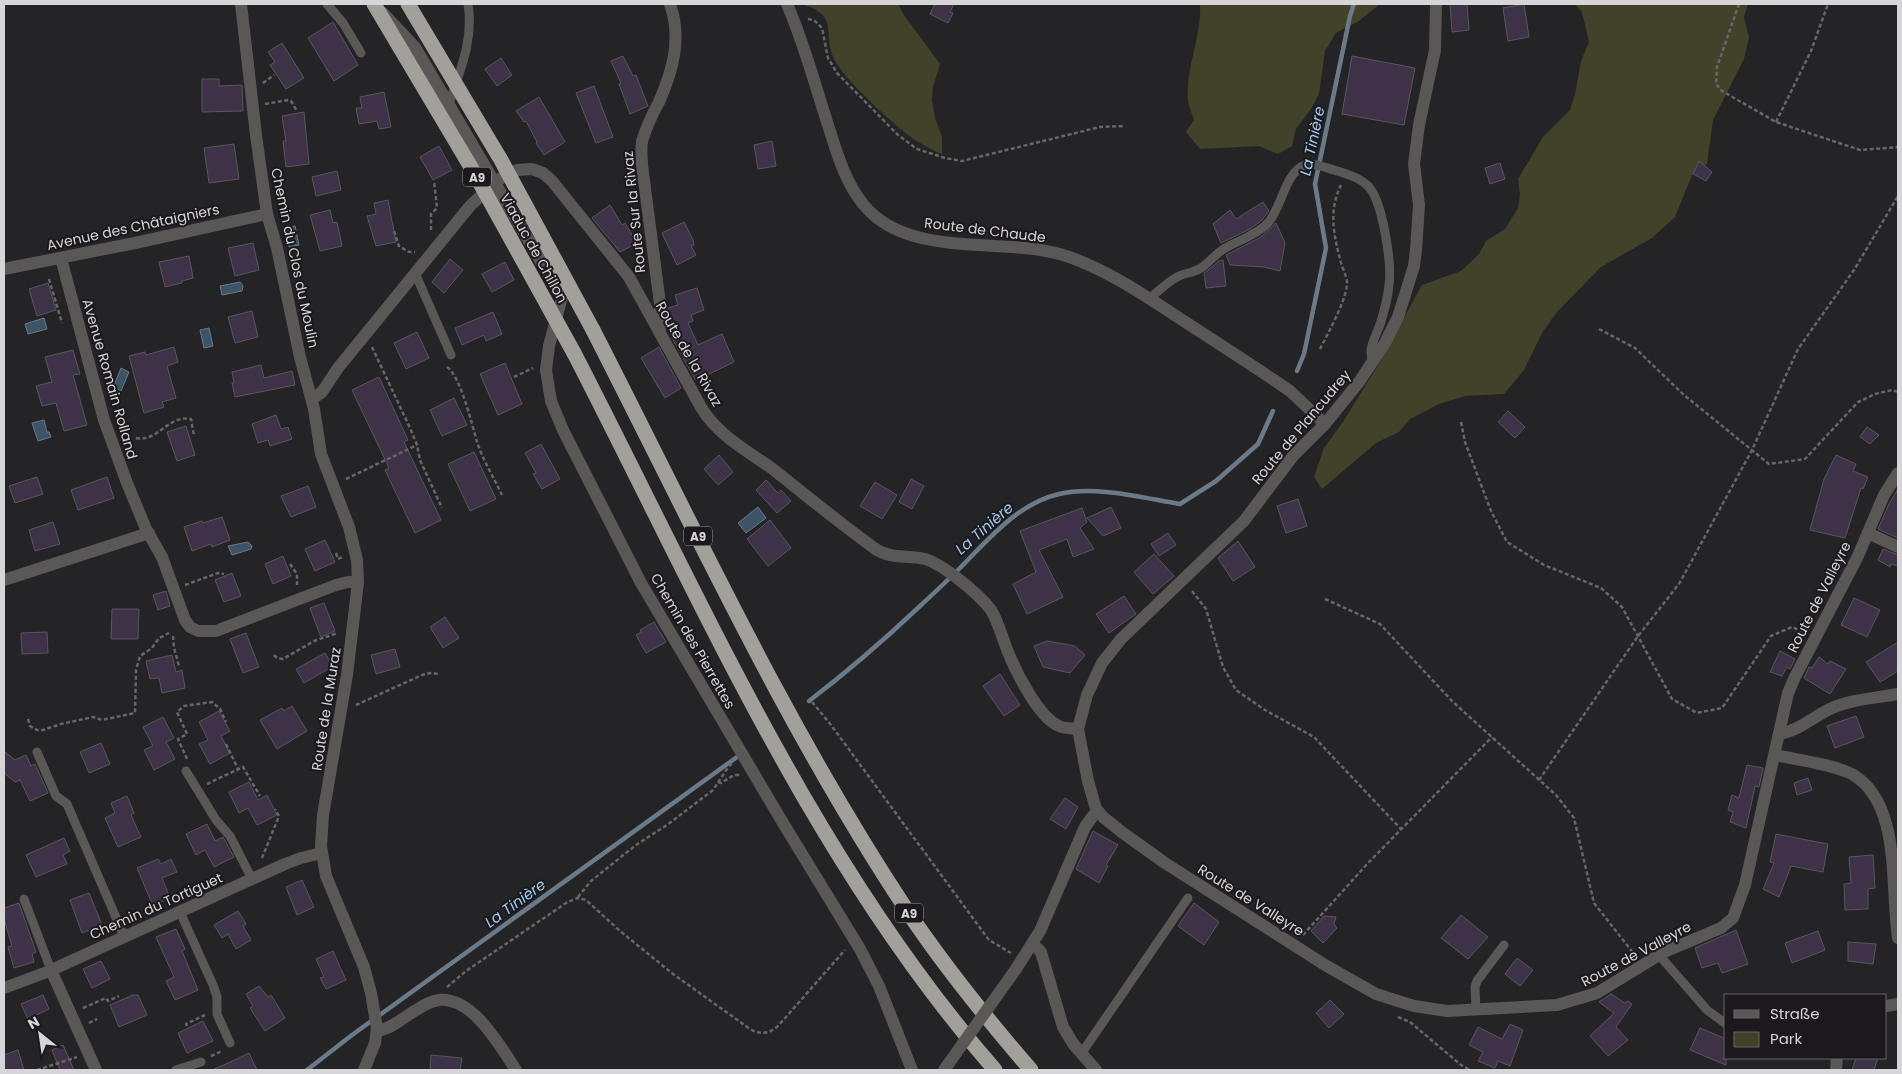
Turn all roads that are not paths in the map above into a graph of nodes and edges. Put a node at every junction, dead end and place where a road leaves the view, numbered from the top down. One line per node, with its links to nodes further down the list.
1 (241, 4): 12 (street, Chemin du Clos du Moulin)
2 (327, 4): 9 (lane)
3 (374, 4): 10 (street, Chemin des Pierrettes); 59 (highway, Viaduc de Chillon / A9, bridge)
4 (408, 4): 60 (highway, Viaduc de Chillon / A9, bridge)
5 (468, 4): 10 (lane)
6 (670, 4): 17 (street, Route Sur la Rivaz)
7 (787, 4): 16 (street, Route de Chaude)
8 (1436, 4): 19 (street, Route de Plancudrey)
9 (361, 53)
10 (449, 104): 11 (street, Chemin des Pierrettes)
11 (495, 182): 15 (street, Route de la Rivaz); 17 (street, Route de la Rivaz); 57 (street, Chemin des Pierrettes)
12 (268, 214): 13 (street, Avenue des Châtaigniers); 20 (street, Chemin du Clos du Moulin)
13 (61, 258): 14 (street, Avenue des Châtaigniers); 23 (street, Avenue Romain Rolland)
14 (4, 269)
15 (415, 274): 18 (lane); 20 (street, Route de la Rivaz)
16 (1149, 298): 19 (lane); 21 (street, Route de Chaude)
17 (660, 334): 29 (street, Route de la Rivaz)
18 (451, 355)
19 (1373, 361): 21 (street, Route de Plancudrey)
20 (312, 399): 27 (street, Route de la Muraz)
21 (1325, 424): 29 (street, Route de Plancudrey)
22 (1898, 473): 24 (street, Route de Valleyre)
23 (149, 534): 26 (street); 27 (street, Avenue Romain Rolland)
24 (1868, 534): 25 (street); 30 (street, Route de Valleyre)
25 (1898, 547)
26 (4, 580)
27 (358, 582): 35 (street, Route de la Muraz)
28 (1898, 694): 30 (street)
29 (1078, 728): 34 (street, Route de Plancudrey)
30 (1779, 734): 32 (street, Route de Valleyre)
31 (37, 752): 40 (lane)
32 (1775, 755): 41 (street); 44 (street, Route de Valleyre)
33 (186, 771): 36 (lane)
34 (1098, 812): 42 (street); 47 (street, Route de Valleyre)
35 (322, 853): 36 (street, Chemin du Tortiguet); 49 (street, Route de la Muraz)
36 (249, 874): 39 (street, Chemin du Tortiguet)
37 (1188, 898): 51 (lane)
38 (24, 899): 45 (lane)
39 (180, 912): 40 (street, Chemin du Tortiguet); 50 (lane)
40 (124, 936): 45 (street, Chemin du Tortiguet)
41 (1898, 938)
42 (1033, 944): 51 (street); 58 (street, bridge)
43 (1504, 945): 47 (lane)
44 (1659, 955): 47 (street, Route de Valleyre); 48 (lane)
45 (51, 970): 46 (street, Chemin du Tortiguet); 53 (street)
46 (4, 988)
47 (1476, 1010)
48 (1724, 1023)
49 (377, 1026): 55 (street); 56 (street)
50 (230, 1043)
51 (1081, 1054): 61 (street)
52 (202, 1062): 54 (lane)
53 (96, 1070)
54 (176, 1070)
55 (364, 1070)
56 (516, 1070)
57 (912, 1070)
58 (944, 1070)
59 (995, 1070)
60 (1031, 1070)
61 (1096, 1070)

